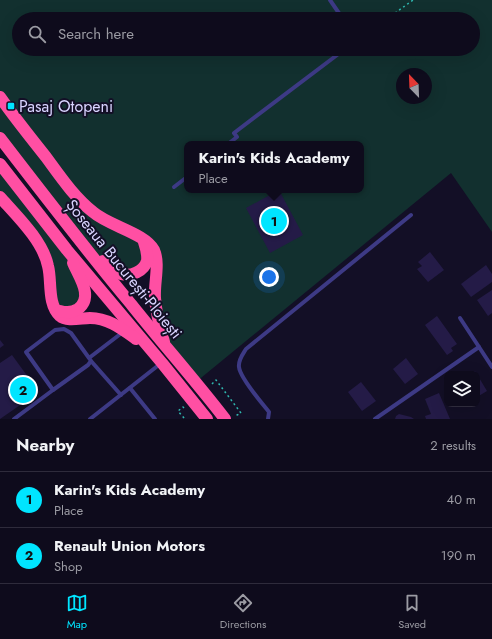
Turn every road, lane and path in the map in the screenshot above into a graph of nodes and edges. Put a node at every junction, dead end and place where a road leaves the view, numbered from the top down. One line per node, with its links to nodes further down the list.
1 (330, 0): 3 (lane)
2 (413, 0): 4 (path)
3 (338, 12)
4 (397, 12)
5 (336, 56): 8 (lane)
6 (0, 97): 14 (highway)
7 (0, 138): 15 (highway, Șoseaua București-Ploiești)
8 (232, 141)
9 (0, 164): 16 (highway, Șoseaua București-Ploiești)
10 (184, 179): 11 (lane)
11 (174, 187)
12 (0, 197): 17 (highway)
13 (411, 215): 37 (lane)
14 (140, 236): 15 (highway); 20 (highway)
15 (79, 240): 20 (highway, Șoseaua București-Ploiești)
16 (67, 250): 17 (highway); 21 (highway, Șoseaua București-Ploiești)
17 (55, 308): 19 (highway)
18 (460, 318): 22 (lane)
19 (124, 331): 21 (highway); 23 (lane)
20 (164, 344): 31 (highway, Șoseaua București-Ploiești)
21 (150, 348): 24 (highway, Șoseaua București-Ploiești)
22 (479, 348): 25 (lane); 38 (lane)
23 (90, 359): 28 (lane); 28 (lane); 29 (lane)
24 (162, 363): 27 (lane); 36 (highway, Șoseaua București-Ploiești)
25 (492, 367)
26 (211, 384): 31 (path)
27 (130, 388): 29 (lane); 34 (lane)
28 (53, 390): 32 (lane)
29 (121, 395): 33 (lane)
30 (188, 413): 35 (path)
31 (229, 416)
32 (14, 419)
33 (90, 419)
34 (155, 419)
35 (185, 419)
36 (207, 419)
37 (268, 419)
38 (374, 419)

